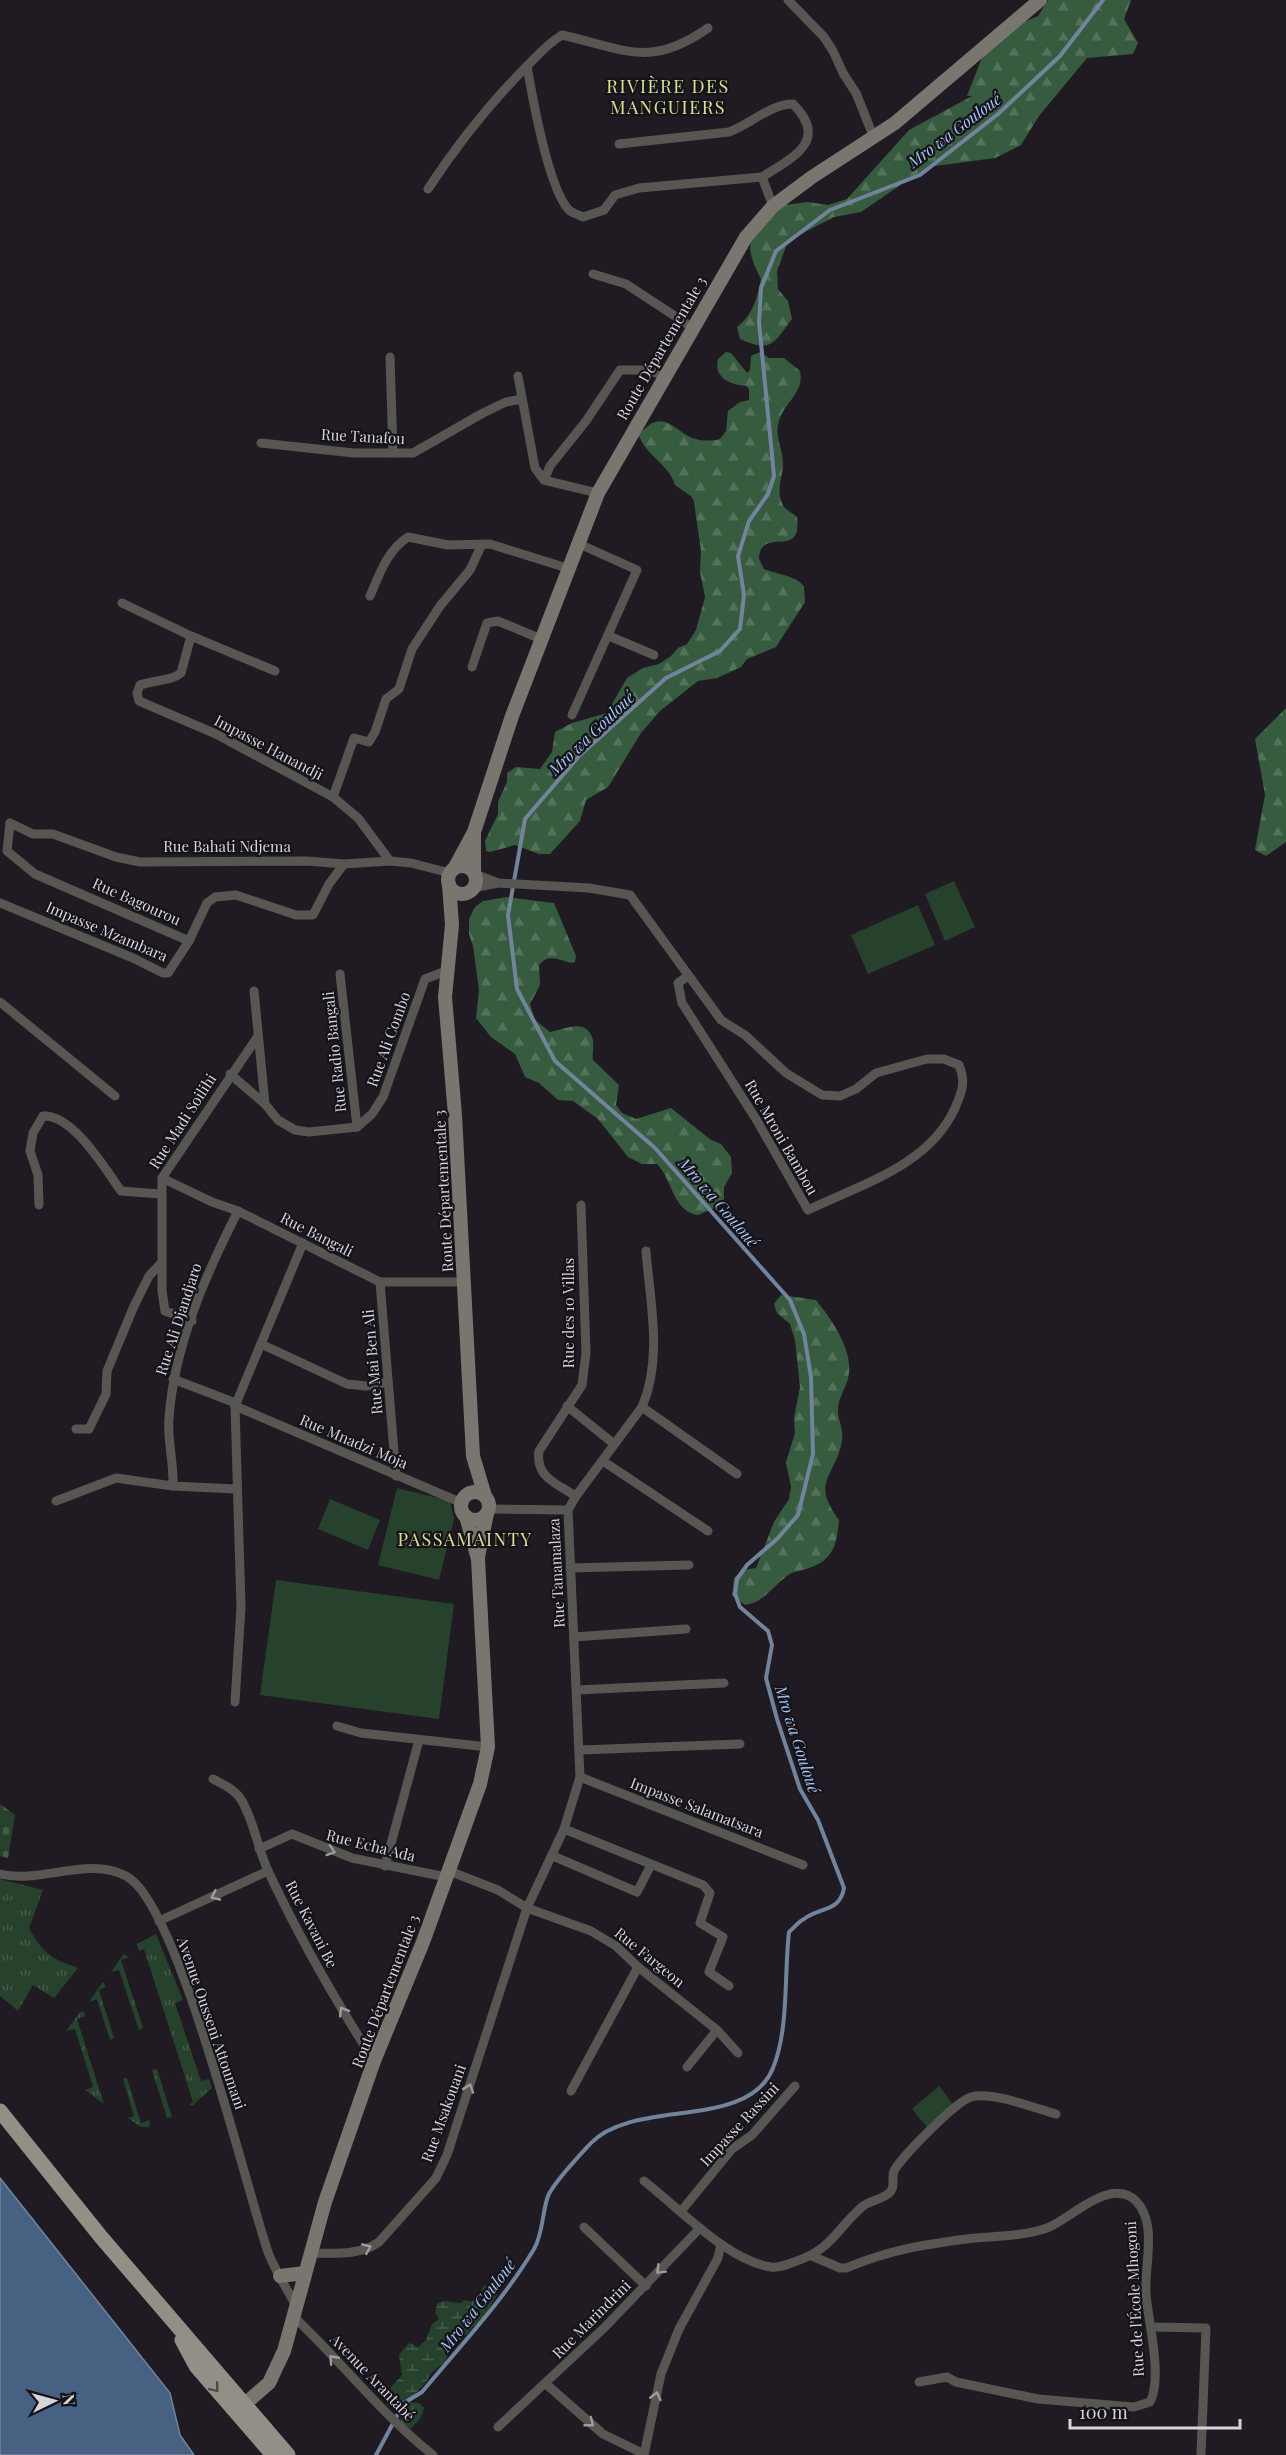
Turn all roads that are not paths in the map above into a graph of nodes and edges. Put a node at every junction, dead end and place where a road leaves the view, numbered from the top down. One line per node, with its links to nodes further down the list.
1 (788, 0): 5 (street)
2 (1041, 0): 5 (main road, Route Départementale 3)
3 (708, 28): 4 (street)
4 (527, 66): 7 (street); 8 (street)
5 (874, 138): 9 (main road, Route Départementale 3)
6 (619, 144): 7 (street)
7 (762, 177): 9 (street)
8 (428, 189)
9 (773, 206): 11 (main road, Route Départementale 3)
10 (593, 274): 11 (street)
11 (693, 328): 14 (main road, Route Départementale 3)
12 (390, 357): 17 (street)
13 (518, 376): 15 (street)
14 (666, 376): 18 (street); 19 (main road, Route Départementale 3)
15 (522, 399): 17 (street, Rue Tanafou); 18 (street)
16 (261, 443): 17 (street, Rue Tanafou)
17 (393, 453)
18 (544, 480): 19 (street)
19 (598, 493): 20 (main road, Route Départementale 3)
20 (577, 543): 22 (main road, Route Départementale 3); 26 (street)
21 (482, 544): 22 (street); 23 (street); 32 (street)
22 (567, 568): 27 (main road, Route Départementale 3)
23 (370, 596)
24 (122, 603): 25 (street)
25 (190, 636): 30 (street); 32 (street, Impasse Hanandji)
26 (609, 636): 28 (street); 31 (street)
27 (541, 639): 29 (street); 35 (main road, Route Départementale 3)
28 (654, 655)
29 (472, 667)
30 (275, 671)
31 (572, 715)
32 (333, 797): 36 (street, Impasse Hanandji)
33 (10, 823): 34 (street); 37 (street, Rue Bahati Ndjema); 43 (street, Rue Bagourou)
34 (0, 831)
35 (474, 832): 38 (main road, Route Départementale 3); 39 (main road, Route Départementale 3)
36 (390, 861): 37 (street, Rue Bahati Ndjema); 38 (street, Rue Bahati Ndjema)
37 (344, 864): 43 (street, Rue Bagourou)
38 (451, 875): 39 (main road); 39 (main road); 42 (main road, Route Départementale 3)
39 (472, 882): 40 (street); 40 (street); 42 (main road, Route Départementale 3)
40 (498, 883): 46 (street)
41 (0, 903): 43 (street, Impasse Mzambara)
42 (452, 925): 44 (main road, Route Départementale 3)
43 (189, 941)
44 (446, 971): 53 (street, Rue Ali Combo); 63 (main road, Route Départementale 3)
45 (340, 974): 53 (street, Rue Radio Bangali)
46 (688, 976): 46 (street, Rue Mroni Bambou)
47 (254, 991): 49 (street)
48 (0, 1002): 51 (street)
49 (258, 1036): 50 (street, Rue Madi Soilihi); 52 (street)
50 (230, 1074): 52 (street); 54 (street, Rue Madi Soilihi)
51 (115, 1096)
52 (265, 1104): 53 (street)
53 (357, 1127)
54 (162, 1178): 55 (street, Rue Madi Soilihi); 58 (street, Rue Bangali)
55 (160, 1194): 56 (street); 61 (street, Rue Madi Soilihi)
56 (39, 1204)
57 (581, 1205): 69 (street, Rue des 10 Villas)
58 (238, 1211): 59 (street, Rue Bangali); 64 (street, Rue Ali Djandjaro)
59 (303, 1242): 62 (street, Rue Bangali); 65 (street)
60 (646, 1251): 70 (street, Rue Tanamalaza)
61 (162, 1262): 64 (street, Rue Madi Soilihi); 71 (street)
62 (380, 1282): 63 (street, Rue Bangali); 67 (street, Rue Mai Ben Ali)
63 (465, 1282): 73 (main road, Route Départementale 3)
64 (192, 1321): 66 (street, Rue Ali Djandjaro)
65 (261, 1344): 67 (street); 68 (street)
66 (173, 1379): 68 (street, Rue Mnadzi Moja); 77 (street, Rue Ali Djandjaro)
67 (388, 1382): 76 (street, Rue Mai Ben Ali)
68 (235, 1406): 76 (street, Rue Mnadzi Moja); 78 (street)
69 (567, 1406): 72 (street); 79 (street, Rue des 10 Villas)
70 (642, 1407): 72 (street, Rue Tanamalaza); 75 (street)
71 (76, 1429)
72 (614, 1444): 74 (street, Rue Tanamalaza)
73 (473, 1456): 81 (main road, Route Départementale 3); 82 (main road, Route Départementale 3)
74 (603, 1461): 79 (street, Rue Tanamalaza); 84 (street)
75 (737, 1474)
76 (396, 1476): 81 (street, Rue Mnadzi Moja)
77 (173, 1486): 78 (street); 80 (street)
78 (236, 1489): 92 (street)
79 (576, 1496): 83 (street, Rue Tanamalaza)
80 (56, 1501)
81 (465, 1504): 82 (main road); 82 (main road); 85 (main road, Route Départementale 3)
82 (487, 1506): 83 (street); 85 (main road, Route Départementale 3)
83 (568, 1510): 87 (street, Rue Tanamalaza)
84 (708, 1531)
85 (478, 1559): 96 (main road, Route Départementale 3)
86 (689, 1565): 87 (street)
87 (570, 1568): 89 (street, Rue Tanamalaza)
88 (686, 1629): 89 (street)
89 (574, 1637): 91 (street, Rue Tanamalaza)
90 (724, 1683): 91 (street)
91 (577, 1690): 97 (street, Rue Tanamalaza)
92 (235, 1702)
93 (338, 1726): 94 (street)
94 (419, 1740): 96 (street); 105 (street)
95 (740, 1744): 97 (street)
96 (488, 1747): 108 (main road, Route Départementale 3)
97 (580, 1750): 98 (street, Rue Tanamalaza)
98 (580, 1777): 100 (street, Rue Tanamalaza); 104 (street, Impasse Salamatsara)
99 (213, 1779): 101 (street)
100 (564, 1830): 102 (street, Rue Tanamalaza); 103 (street)
101 (258, 1849): 105 (street, Rue Echa Ada, one-way to 105); 106 (street)
102 (553, 1856): 103 (street); 109 (street, Rue Tanamalaza)
103 (651, 1865): 112 (street)
104 (804, 1865)
105 (385, 1866): 108 (street, Rue Echa Ada)
106 (268, 1871): 110 (street, Rue Kavani Be, one-way to 110); 115 (street, Rue Kavani Be, one-way to 106)
107 (0, 1874): 110 (street, Avenue Ousseni Attoumani)
108 (447, 1874): 109 (street, Rue Echa Ada); 115 (main road, Route Départementale 3)
109 (527, 1908): 111 (street, Rue Fargeon); 126 (street, Rue Msakouani, one-way to 109)
110 (159, 1921): 129 (street, Avenue Ousseni Attoumani)
111 (638, 1967): 113 (street, Rue Fargeon); 118 (street)
112 (729, 1986)
113 (717, 2030): 114 (street, Rue Fargeon); 116 (street)
114 (738, 2053)
115 (374, 2061): 126 (main road, Route Départementale 3)
116 (687, 2067)
117 (795, 2086): 122 (street, Impasse Rassini)
118 (571, 2091)
119 (0, 2111): 135 (main road)
120 (1056, 2114): 127 (street)
121 (644, 2181): 122 (street)
122 (682, 2210): 124 (street)
123 (584, 2227): 130 (street)
124 (700, 2228): 125 (street); 130 (street, Rue Marindrini, one-way to 130)
125 (722, 2244): 127 (street); 137 (street, one-way to 125)
126 (310, 2253): 128 (main road, Route Départementale 3)
127 (812, 2256): 132 (street, Rue de l'École Mhogoni)
128 (305, 2273): 129 (main road); 131 (main road, Route Départementale 3)
129 (280, 2276): 131 (street, Avenue Ousseni Attoumani)
130 (646, 2286): 134 (street, Rue Marindrini)
131 (296, 2313): 135 (main road, Route Départementale 3); 140 (street, Avenue Arantabé, one-way to 131)
132 (1151, 2327): 133 (street, Rue de l'École Mhogoni); 141 (street)
133 (919, 2382)
134 (546, 2384): 136 (street, Rue Marindrini); 137 (street, one-way to 137)
135 (241, 2408): 138 (main road); 139 (main road)
136 (498, 2427)
137 (643, 2454)
138 (273, 2455)
139 (288, 2455)
140 (433, 2455)
141 (1201, 2455)

